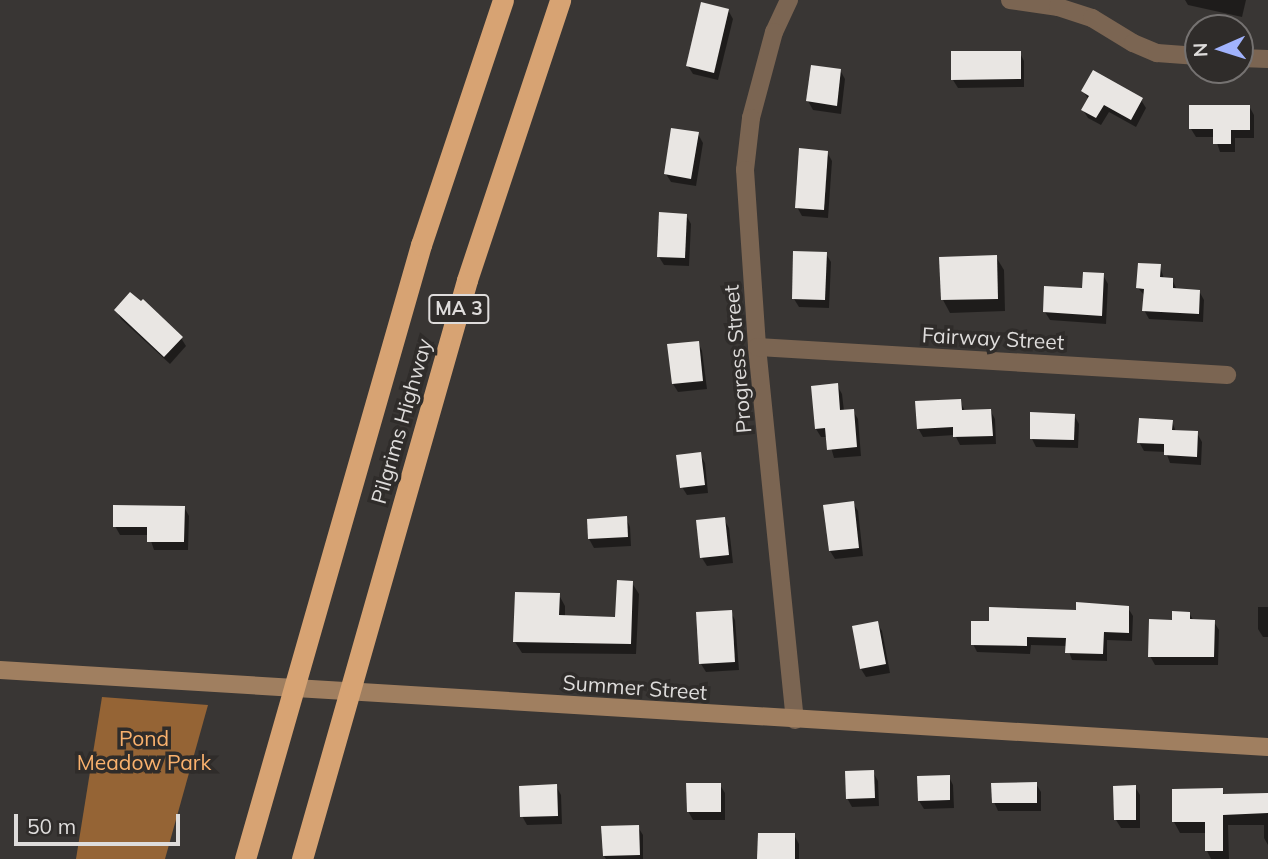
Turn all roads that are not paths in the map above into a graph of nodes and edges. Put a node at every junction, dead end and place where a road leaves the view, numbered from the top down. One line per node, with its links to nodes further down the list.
1 (503, 0): 11 (highway, Pilgrims Highway / MA 3)
2 (560, 0): 12 (highway, Pilgrims Highway / MA 3)
3 (789, 0): 6 (street, Progress Street)
4 (1010, 0): 5 (street)
5 (1184, 55)
6 (757, 347): 7 (street, Fairway Street); 9 (street, Progress Street)
7 (1227, 375)
8 (0, 670): 9 (street, Summer Street)
9 (796, 720): 10 (street, Summer Street)
10 (1268, 747)
11 (245, 859)
12 (302, 859)

